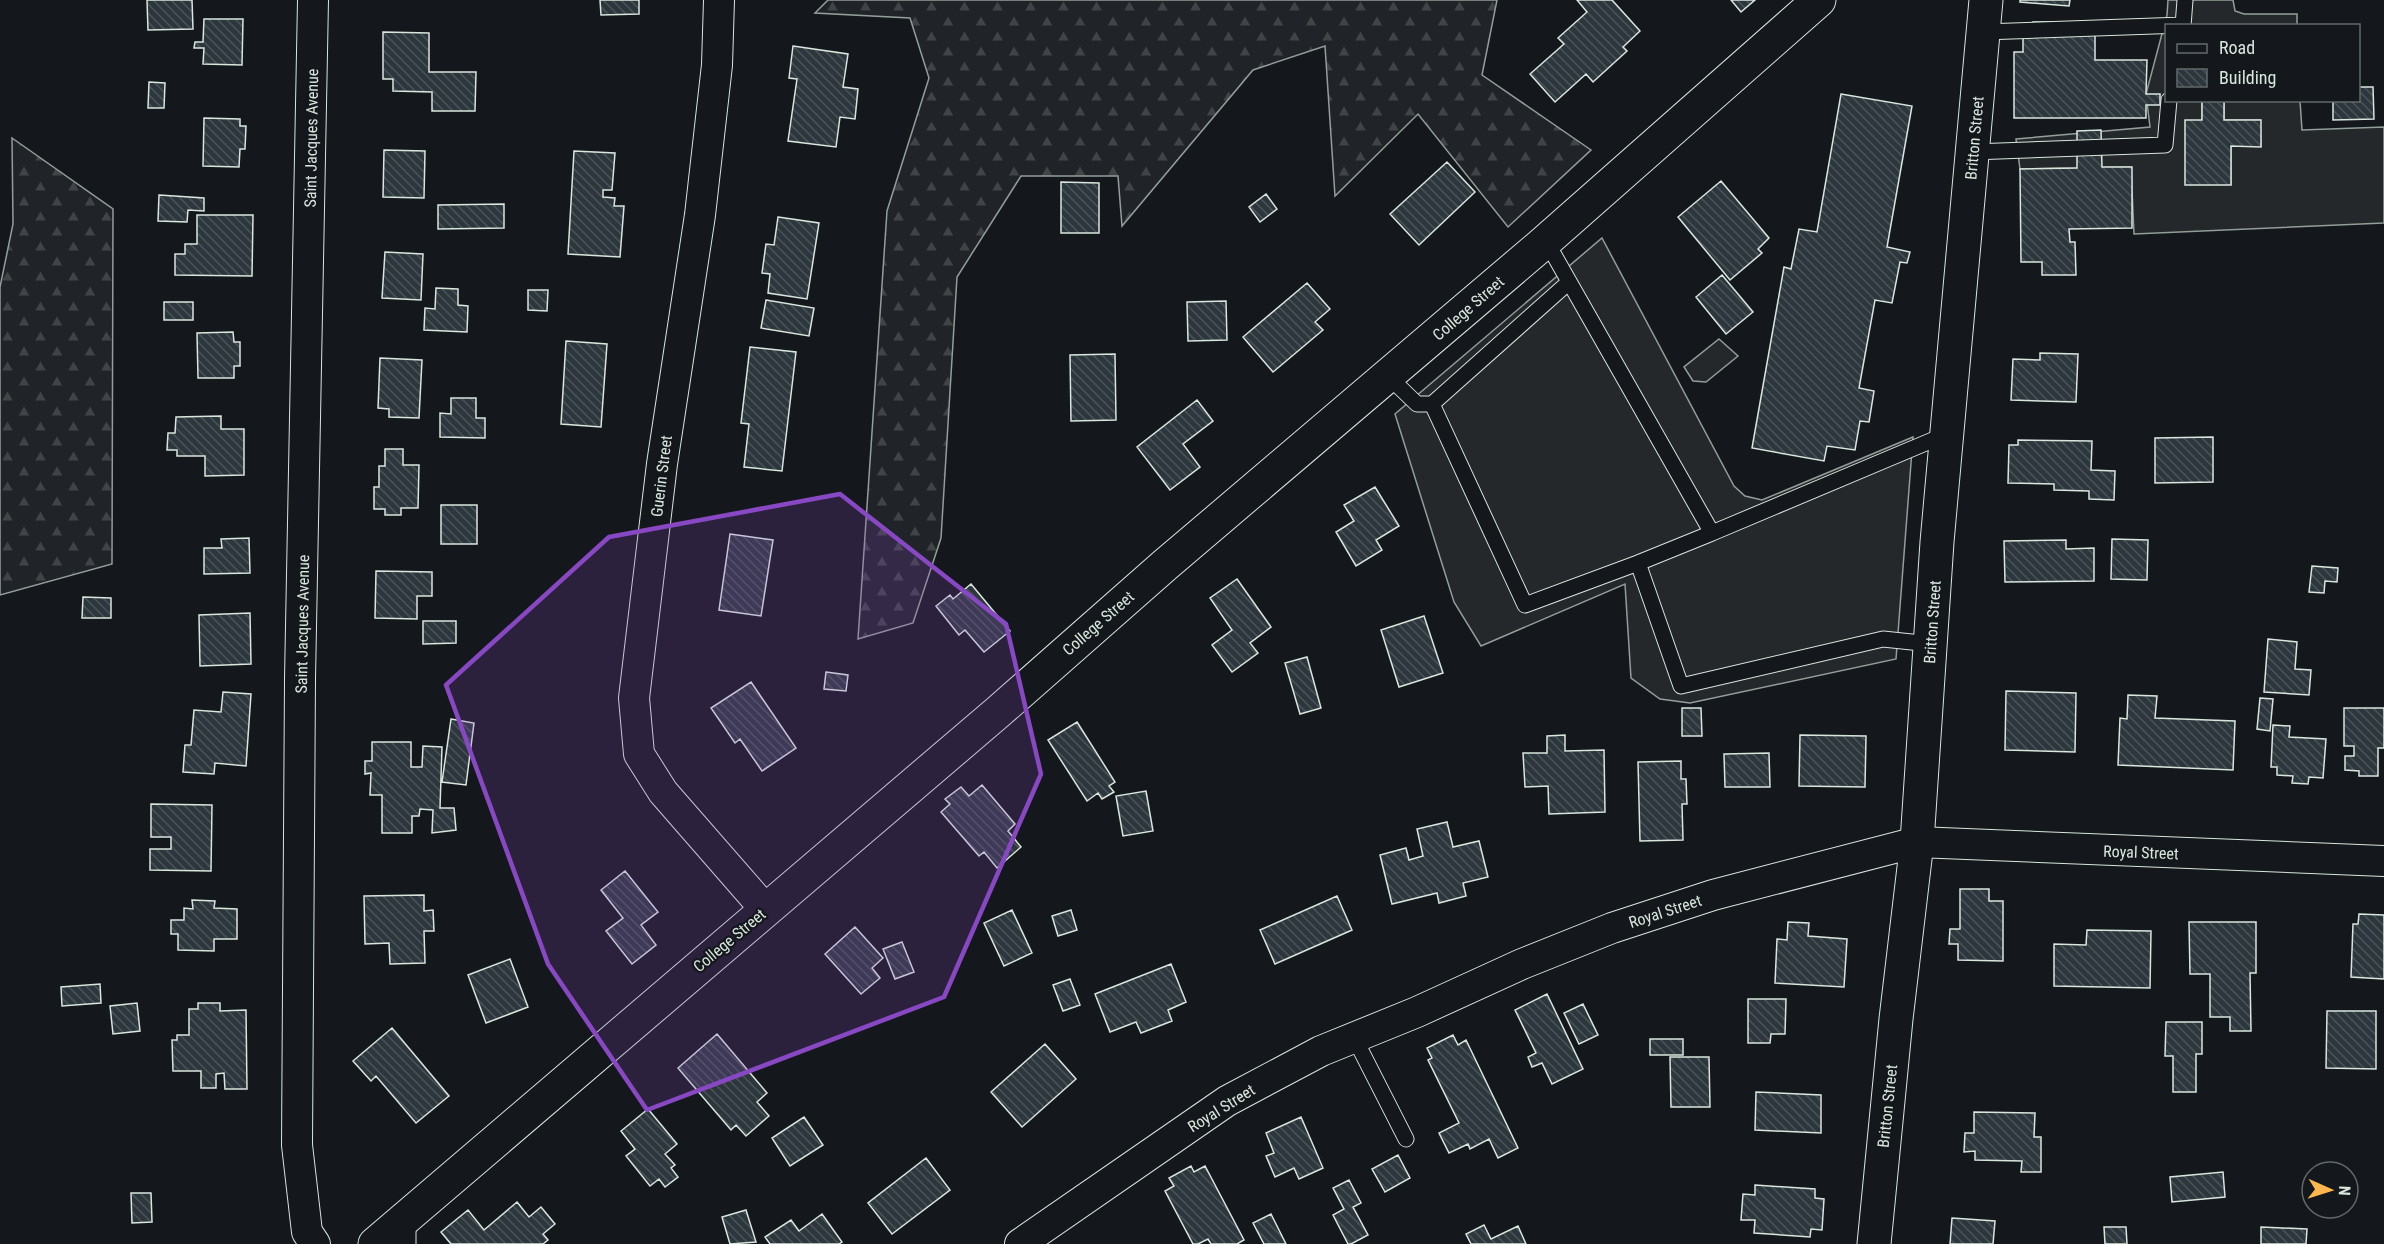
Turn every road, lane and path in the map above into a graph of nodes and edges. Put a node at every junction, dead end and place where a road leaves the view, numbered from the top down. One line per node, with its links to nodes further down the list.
1 (313, 0): 24 (street, Saint Jacques Avenue)
2 (719, 0): 20 (street, Guerin Street)
3 (1819, 0): 10 (street, College Street)
4 (2185, 0): 7 (lane)
5 (1984, 16): 6 (lane); 9 (street, Britton Street)
6 (2165, 24)
7 (2183, 24)
8 (2169, 102): 9 (lane)
9 (1972, 152): 14 (street, Britton Street)
10 (1546, 241): 11 (lane); 12 (street, College Street)
11 (1569, 282): 13 (lane); 15 (lane)
12 (1388, 376): 13 (lane); 20 (street, College Street)
13 (1432, 404): 16 (lane)
14 (1947, 434): 15 (lane); 17 (street, Britton Street)
15 (1712, 532): 16 (lane)
16 (1638, 563): 17 (lane)
17 (1930, 644): 18 (street, Britton Street)
18 (1917, 842): 19 (street, Royal Street); 21 (street, Royal Street); 27 (street, Britton Street)
19 (2384, 861)
20 (765, 909): 23 (street, College Street)
21 (1354, 1037): 22 (lane); 26 (street, Royal Street)
22 (1406, 1139)
23 (408, 1230): 25 (street, College Street)
24 (315, 1244)
25 (375, 1244)
26 (1020, 1244)
27 (1874, 1244)

